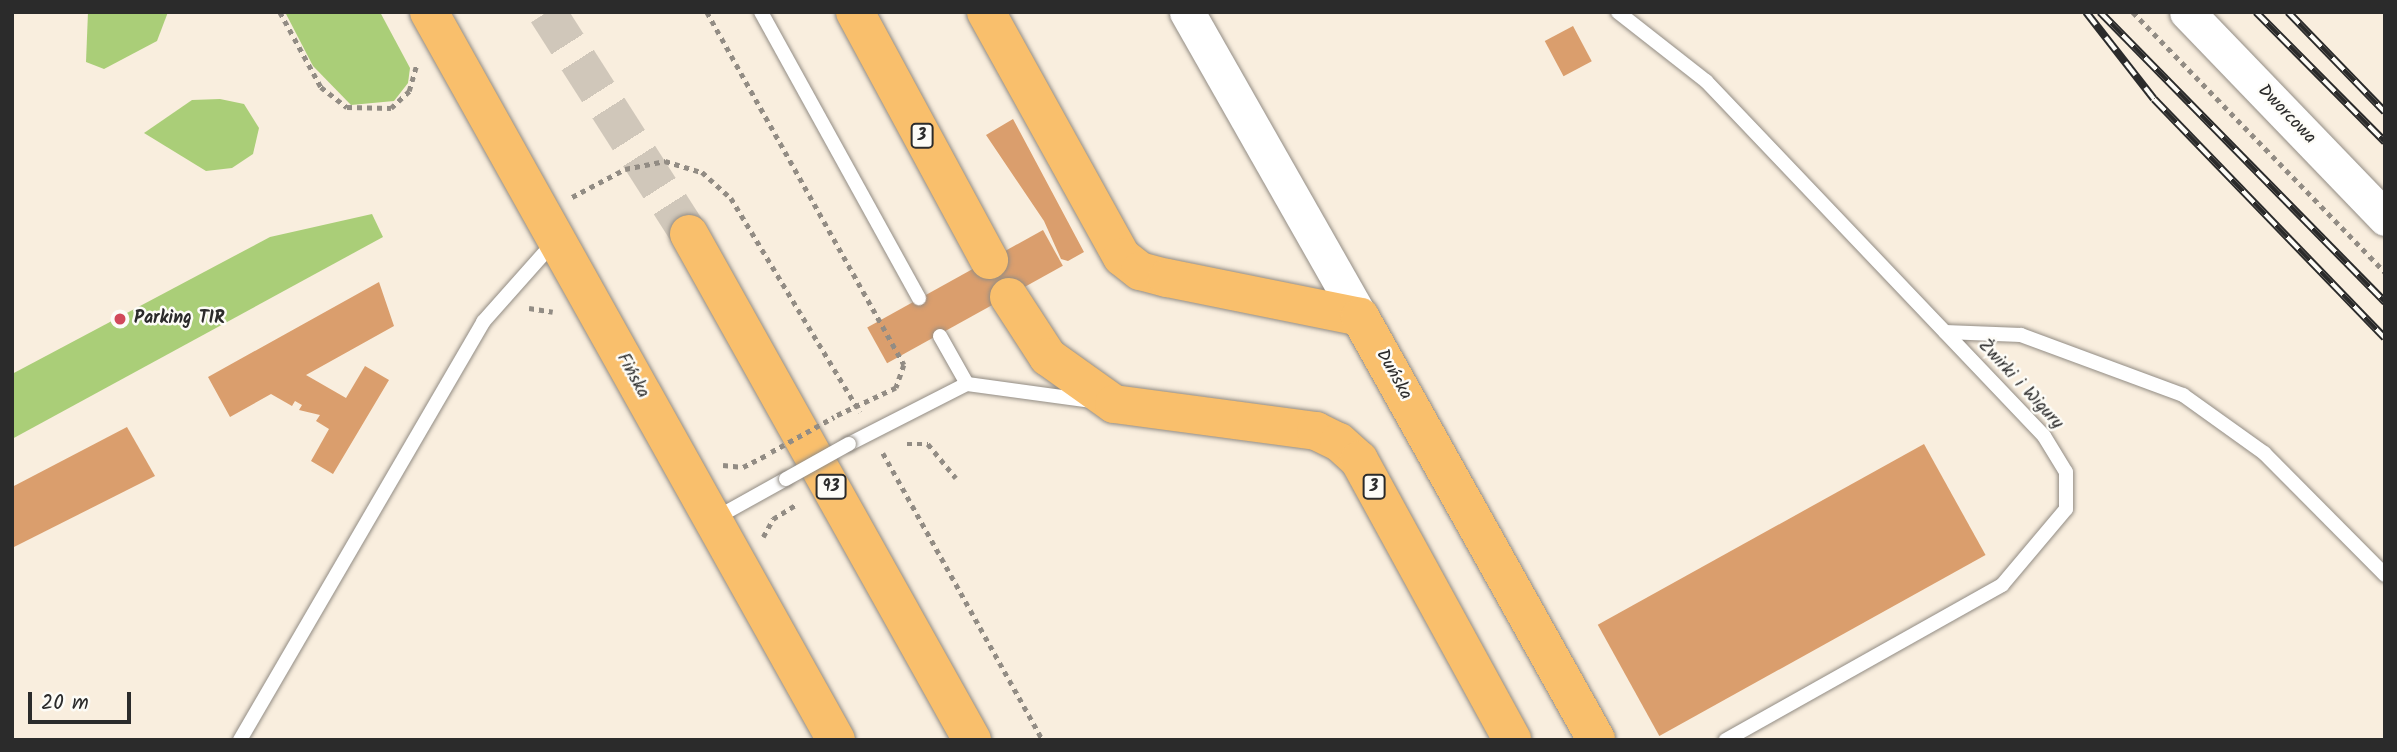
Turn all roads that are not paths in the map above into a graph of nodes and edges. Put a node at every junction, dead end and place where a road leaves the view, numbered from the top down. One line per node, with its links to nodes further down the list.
1 (429, 12): 9 (main road, Fińska)
2 (761, 12): 13 (lane)
3 (855, 12): 11 (main road, 3)
4 (986, 12): 14 (main road)
5 (1187, 12): 14 (street, Duńska)
6 (1618, 12): 15 (lane, Żwirki i Wigury)
7 (2188, 12): 8 (street, Dworcowa)
8 (2385, 218)
9 (548, 227): 19 (main road, Fińska); 21 (lane)
10 (689, 234): 23 (main road, 93)
11 (989, 260)
12 (1009, 297): 18 (main road, 3)
13 (919, 298)
14 (1360, 317): 25 (main road, Duńska)
15 (1945, 332): 20 (lane); 26 (lane, Żwirki i Wigury)
16 (940, 336): 17 (lane)
17 (967, 384): 18 (lane); 19 (lane, bridge)
18 (1114, 404): 24 (main road, 3)
19 (712, 519): 22 (main road, Fińska)
20 (2385, 575)
21 (240, 740)
22 (836, 740)
23 (972, 740)
24 (1513, 740)
25 (1596, 740)
26 (1726, 740)

